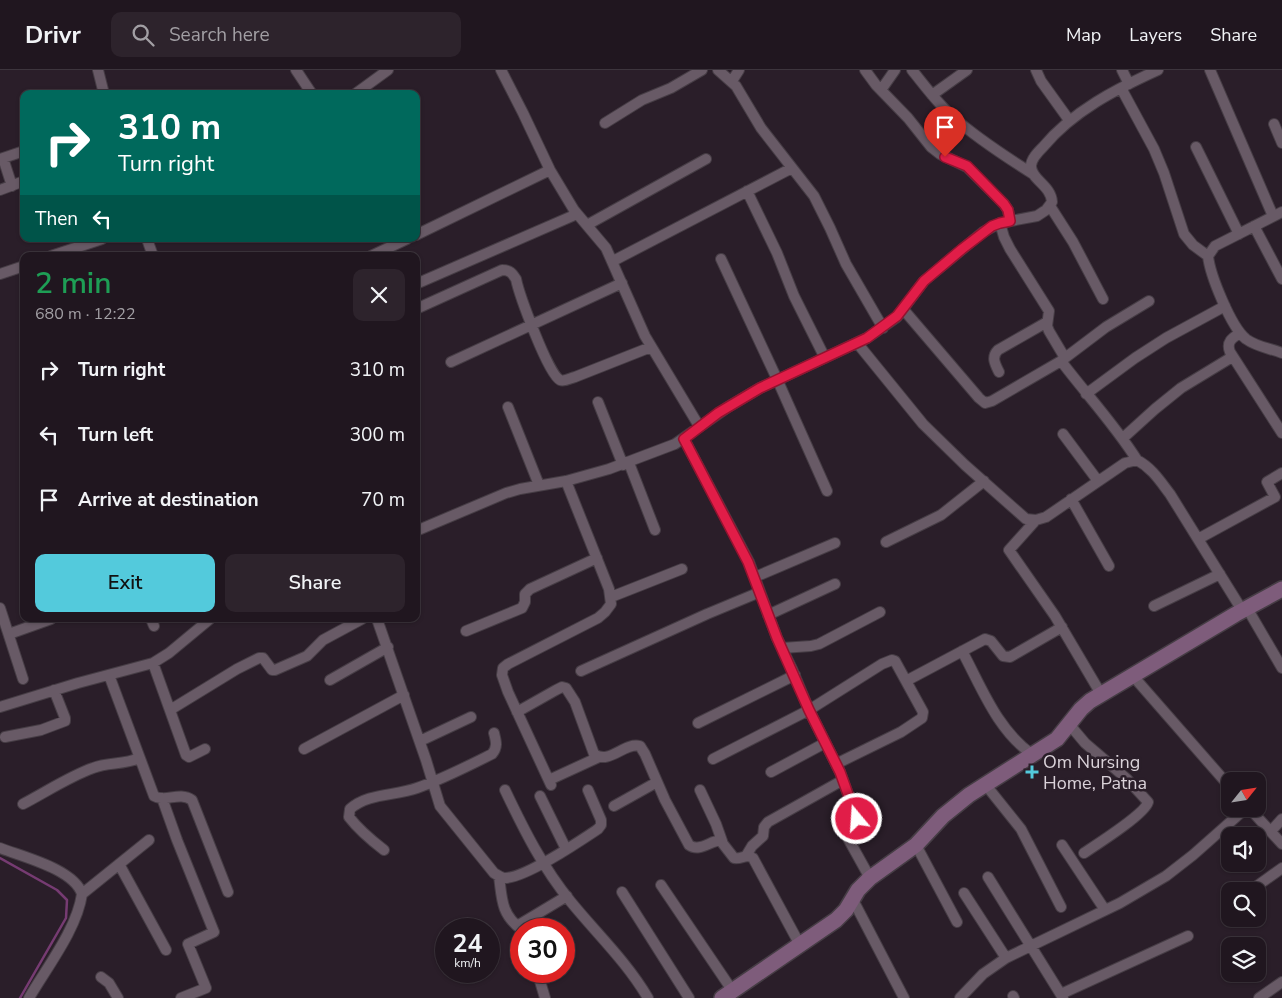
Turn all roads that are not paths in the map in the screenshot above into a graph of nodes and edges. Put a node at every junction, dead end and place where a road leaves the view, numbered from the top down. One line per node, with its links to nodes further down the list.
1 (98, 70): 18 (street)
2 (296, 70): 19 (street)
3 (388, 70): 20 (street)
4 (501, 70): 32 (street)
5 (702, 70): 24 (street)
6 (718, 70): 16 (street)
7 (739, 70): 16 (street)
8 (865, 70): 21 (street)
9 (895, 70): 21 (street)
10 (912, 70): 22 (street)
11 (967, 70): 22 (street)
12 (1036, 70): 23 (street)
13 (1122, 70): 17 (street)
14 (1158, 70): 17 (street)
15 (1210, 70): 40 (street)
16 (732, 81): 31 (street)
17 (1125, 86): 23 (street); 50 (street)
18 (103, 90)
19 (309, 90)
20 (360, 90)
21 (881, 90): 41 (street)
22 (932, 94): 33 (street)
23 (1069, 120): 33 (street)
24 (605, 123)
25 (1274, 124): 26 (street)
26 (1282, 143)
27 (1196, 147): 45 (street)
28 (20, 151): 29 (street)
29 (1, 158): 35 (street)
30 (706, 159): 42 (street)
31 (792, 168): 37 (street); 65 (street)
32 (550, 170): 39 (street); 44 (street)
33 (1033, 174): 38 (street)
34 (20, 183): 35 (street)
35 (12, 186): 36 (street)
36 (0, 190)
37 (747, 191): 52 (street); 71 (street)
38 (1050, 206): 41 (street); 58 (street)
39 (577, 214): 42 (street); 56 (street)
40 (1278, 214): 43 (street)
41 (1005, 222): 62 (street); 63 (street)
42 (587, 225): 52 (street)
43 (1254, 226): 45 (street); 55 (street)
44 (420, 232)
45 (1239, 234): 50 (street)
46 (93, 242): 48 (street)
47 (401, 242): 49 (street)
48 (63, 252)
49 (380, 252)
50 (1208, 256): 60 (street)
51 (721, 259): 75 (street)
52 (613, 261): 57 (street)
53 (20, 267): 54 (street)
54 (0, 274)
55 (1282, 279)
56 (420, 282)
57 (622, 283): 64 (street); 68 (street)
58 (1103, 299)
59 (1149, 301): 72 (street)
60 (1225, 306): 66 (street); 76 (street)
61 (420, 307): 64 (street)
62 (903, 309): 65 (street); 72 (street)
63 (1047, 322): 72 (street); 74 (street)
64 (532, 325): 68 (street); 73 (street)
65 (882, 328): 67 (street)
66 (1240, 332): 69 (street); 70 (street)
67 (858, 344): 71 (street); 88 (street)
68 (651, 346): 79 (street)
69 (1282, 353)
70 (1232, 357): 80 (street); 82 (street)
71 (825, 358): 75 (street)
72 (1063, 359): 76 (street)
73 (451, 362)
74 (1000, 372)
75 (777, 379): 79 (street); 91 (street)
76 (1086, 394): 82 (street)
77 (598, 402): 85 (street)
78 (508, 407): 90 (street)
79 (699, 426): 83 (street)
80 (1282, 433)
81 (1063, 434): 89 (street)
82 (1123, 438): 84 (street)
83 (684, 439): 85 (street); 103 (street)
84 (1137, 460): 89 (street); 96 (street)
85 (626, 464): 87 (street); 95 (street)
86 (1282, 473): 96 (street)
87 (566, 481): 90 (street); 99 (street)
88 (984, 481): 93 (street); 97 (street)
89 (1098, 481): 92 (street)
90 (539, 485): 94 (street)
91 (827, 491)
92 (1071, 499): 93 (street); 100 (street)
93 (1036, 520): 117 (street)
94 (420, 528)
95 (655, 530)
96 (1198, 539): 102 (street)
97 (886, 542)
98 (835, 543): 103 (street)
99 (597, 558): 107 (street); 118 (street)
100 (1109, 566)
101 (682, 569): 107 (street)
102 (1220, 574): 108 (street); 110 (street)
103 (755, 577): 106 (street)
104 (835, 584): 112 (street)
105 (1282, 590): 110 (street)
106 (760, 592): 112 (street); 125 (street)
107 (611, 597): 138 (street)
108 (1154, 606)
109 (0, 608): 119 (street)
110 (1245, 609): 124 (street); 128 (street)
111 (880, 612): 121 (street)
112 (768, 615): 121 (street)
113 (43, 622): 119 (street)
114 (206, 622): 123 (street)
115 (356, 622): 136 (street)
116 (379, 622): 120 (street)
117 (1062, 627): 122 (street); 133 (street)
118 (466, 631)
119 (9, 634): 129 (street)
120 (388, 647): 130 (street); 134 (street)
121 (782, 648): 127 (street)
122 (962, 651): 131 (street); 148 (street)
123 (153, 663): 126 (street); 136 (street)
124 (1282, 668)
125 (581, 672)
126 (109, 675): 132 (street); 150 (street)
127 (794, 675): 137 (street); 140 (street)
128 (1133, 676): 133 (street); 154 (street)
129 (23, 678)
130 (330, 680)
131 (906, 681): 137 (street); 152 (street)
132 (54, 690): 135 (street); 143 (street)
133 (1101, 694): 141 (street)
134 (404, 695): 144 (street); 146 (street)
135 (0, 707)
136 (170, 710): 147 (street)
137 (809, 710): 145 (street); 151 (street)
138 (517, 712): 149 (street); 149 (street)
139 (471, 717): 144 (street)
140 (698, 723)
141 (1069, 724): 148 (street); 178 (street)
142 (494, 732): 156 (street)
143 (4, 737)
144 (420, 741): 156 (street)
145 (825, 743): 152 (street); 153 (street)
146 (304, 749)
147 (205, 750)
148 (1033, 754): 158 (street)
149 (599, 757): 157 (street)
150 (139, 758): 163 (street); 164 (street)
151 (713, 759)
152 (836, 764): 155 (street)
153 (771, 772)
154 (1221, 777)
155 (843, 780): 179 (street); 185 (street)
156 (432, 782): 177 (street); 183 (street)
157 (657, 782): 165 (street); 171 (street)
158 (985, 784): 173 (street); 194 (street)
159 (505, 790): 180 (street)
160 (588, 790): 176 (street)
161 (700, 790): 171 (street)
162 (540, 796): 176 (street)
163 (162, 798): 188 (street); 211 (street)
164 (23, 804)
165 (614, 806)
166 (1235, 818): 195 (street)
167 (1259, 818): 169 (street)
168 (1282, 819): 169 (street)
169 (1271, 831): 172 (street)
170 (149, 840): 181 (street)
171 (722, 842): 179 (street)
172 (1282, 844)
173 (916, 845): 185 (street); 198 (street)
174 (1062, 845): 195 (street)
175 (0, 848): 190 (street)
176 (566, 849): 180 (street)
177 (384, 850)
178 (1084, 853)
179 (746, 856): 200 (street)
180 (543, 863): 183 (street); 192 (street)
181 (119, 864): 190 (street); 202 (street)
182 (1282, 868): 186 (street)
183 (499, 876): 196 (street)
184 (988, 877): 201 (street)
185 (870, 878): 193 (street)
186 (1263, 882)
187 (662, 885): 207 (street)
188 (228, 892)
189 (622, 892): 214 (street)
190 (82, 894): 209 (street)
191 (964, 894): 203 (street)
192 (567, 896): 197 (street); 213 (street)
193 (852, 898): 200 (street); 215 (street)
194 (1061, 907)
195 (1105, 910): 201 (street)
196 (510, 918)
197 (533, 918)
198 (957, 922)
199 (1188, 936): 208 (street)
200 (800, 945): 207 (street)
201 (1032, 946): 203 (street); 208 (street)
202 (166, 950)
203 (1006, 958): 216 (street)
204 (101, 976): 210 (street)
205 (1282, 982): 217 (street)
206 (541, 983): 212 (street)
207 (727, 994)
208 (1062, 996)
209 (29, 998)
210 (118, 998)
211 (181, 998)
212 (545, 998)
213 (648, 998)
214 (689, 998)
215 (904, 998)
216 (961, 998)
217 (1259, 998)

